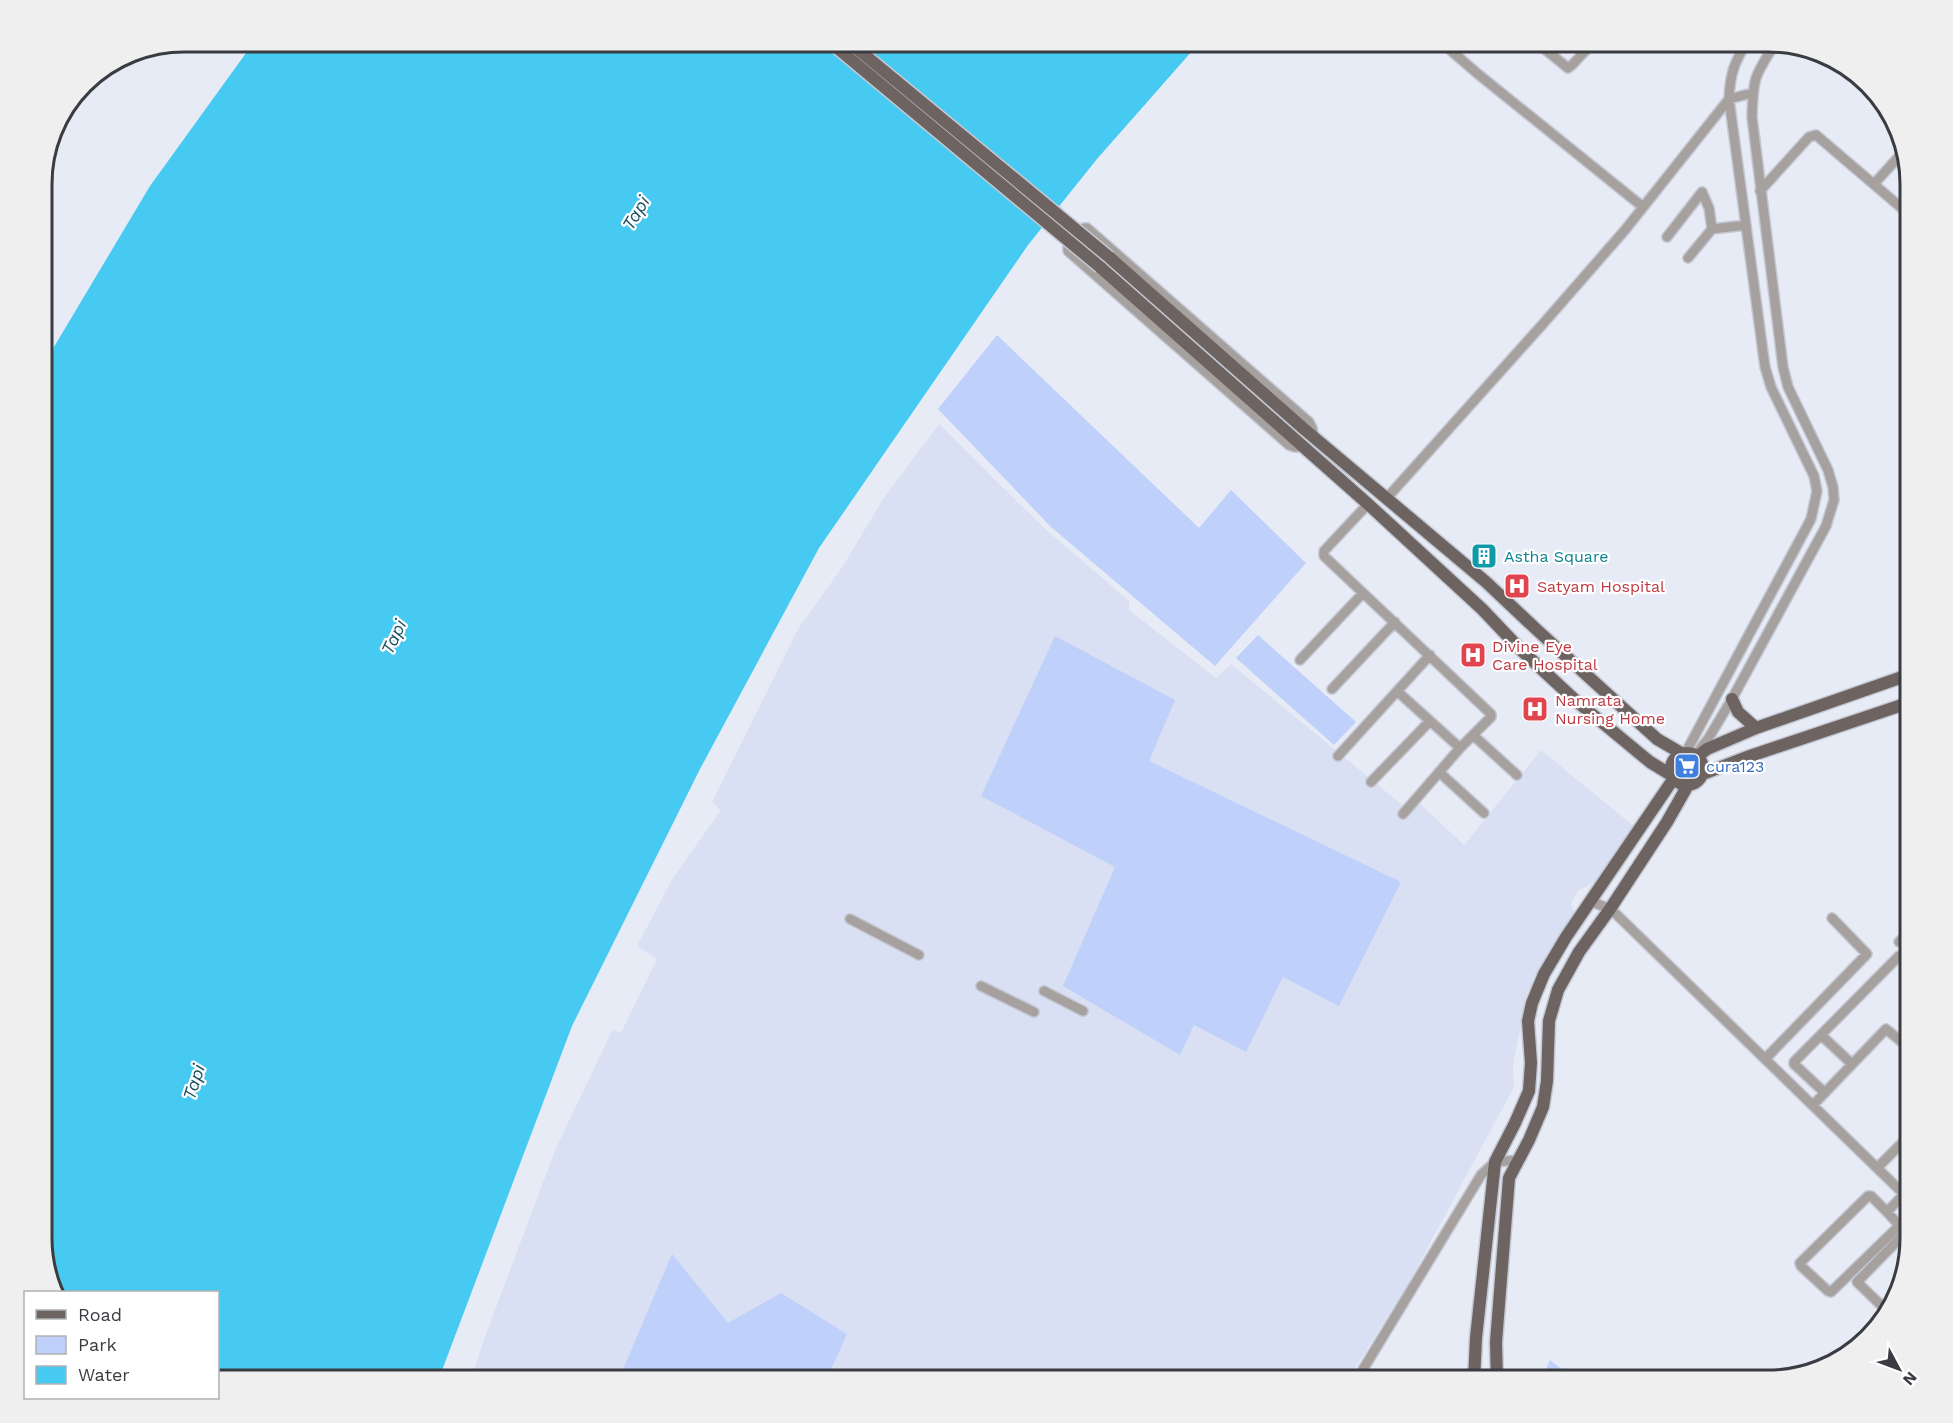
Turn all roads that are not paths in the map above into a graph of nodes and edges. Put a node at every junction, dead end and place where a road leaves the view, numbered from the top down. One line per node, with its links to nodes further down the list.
1 (1453, 52): 14 (street)
2 (1548, 52): 3 (street)
3 (1584, 52)
4 (1742, 52): 9 (street)
5 (1769, 52): 8 (street)
6 (843, 53): 19 (main road, bridge)
7 (861, 53): 19 (main road, bridge)
8 (1752, 93): 9 (street); 12 (street)
9 (1729, 99): 14 (street); 15 (street)
10 (1898, 159): 11 (street)
11 (1874, 184): 12 (street); 13 (street)
12 (1761, 191): 27 (street)
13 (1899, 206)
14 (1643, 207): 22 (street)
15 (1746, 225): 16 (street); 26 (street)
16 (1712, 229): 17 (street); 18 (street)
17 (1667, 237)
18 (1688, 258)
19 (1105, 262): 20 (main road); 21 (main road)
20 (1314, 437): 21 (street); 22 (main road)
21 (1305, 447): 23 (main road)
22 (1386, 499): 23 (main road); 39 (main road)
23 (1372, 508): 24 (street); 44 (main road)
24 (1363, 593): 25 (street); 29 (street)
25 (1395, 622): 28 (street); 31 (street)
26 (1747, 639): 27 (street); 39 (street)
27 (1761, 646): 33 (street)
28 (1430, 655): 32 (street); 37 (street)
29 (1300, 660)
30 (1900, 678): 36 (main road)
31 (1332, 689)
32 (1396, 691): 35 (street); 40 (street)
33 (1732, 699): 36 (main road); 39 (street)
34 (1900, 705): 42 (main road)
35 (1430, 721): 38 (street); 45 (street)
36 (1755, 728): 39 (main road)
37 (1473, 735): 38 (street); 43 (street)
38 (1460, 748): 41 (street)
39 (1690, 754): 42 (main road); 44 (main road)
40 (1338, 756)
41 (1439, 772): 47 (street); 48 (street)
42 (1703, 774): 46 (main road)
43 (1516, 775)
44 (1673, 777): 46 (main road); 49 (main road)
45 (1371, 782)
46 (1688, 785): 50 (main road)
47 (1484, 813)
48 (1403, 814)
49 (1590, 901): 50 (street); 67 (main road)
50 (1610, 909): 61 (street); 66 (main road)
51 (1832, 918): 61 (street)
52 (850, 919): 53 (street)
53 (919, 955)
54 (1900, 956): 59 (street)
55 (981, 986): 58 (street)
56 (1044, 991): 57 (street)
57 (1083, 1011)
58 (1034, 1012)
59 (1821, 1035): 62 (street); 63 (street)
60 (1900, 1040): 62 (street)
61 (1766, 1058): 64 (street)
62 (1852, 1064): 63 (street)
63 (1825, 1093): 64 (street)
64 (1813, 1105): 68 (street)
65 (1900, 1145): 68 (street)
66 (1518, 1160): 67 (street); 76 (main road)
67 (1495, 1161): 74 (street); 75 (main road)
68 (1877, 1168): 69 (street)
69 (1900, 1191)
70 (1900, 1203): 71 (street)
71 (1887, 1212): 71 (street)
72 (1900, 1238): 73 (street)
73 (1882, 1306)
74 (1363, 1370)
75 (1475, 1370)
76 (1497, 1370)

